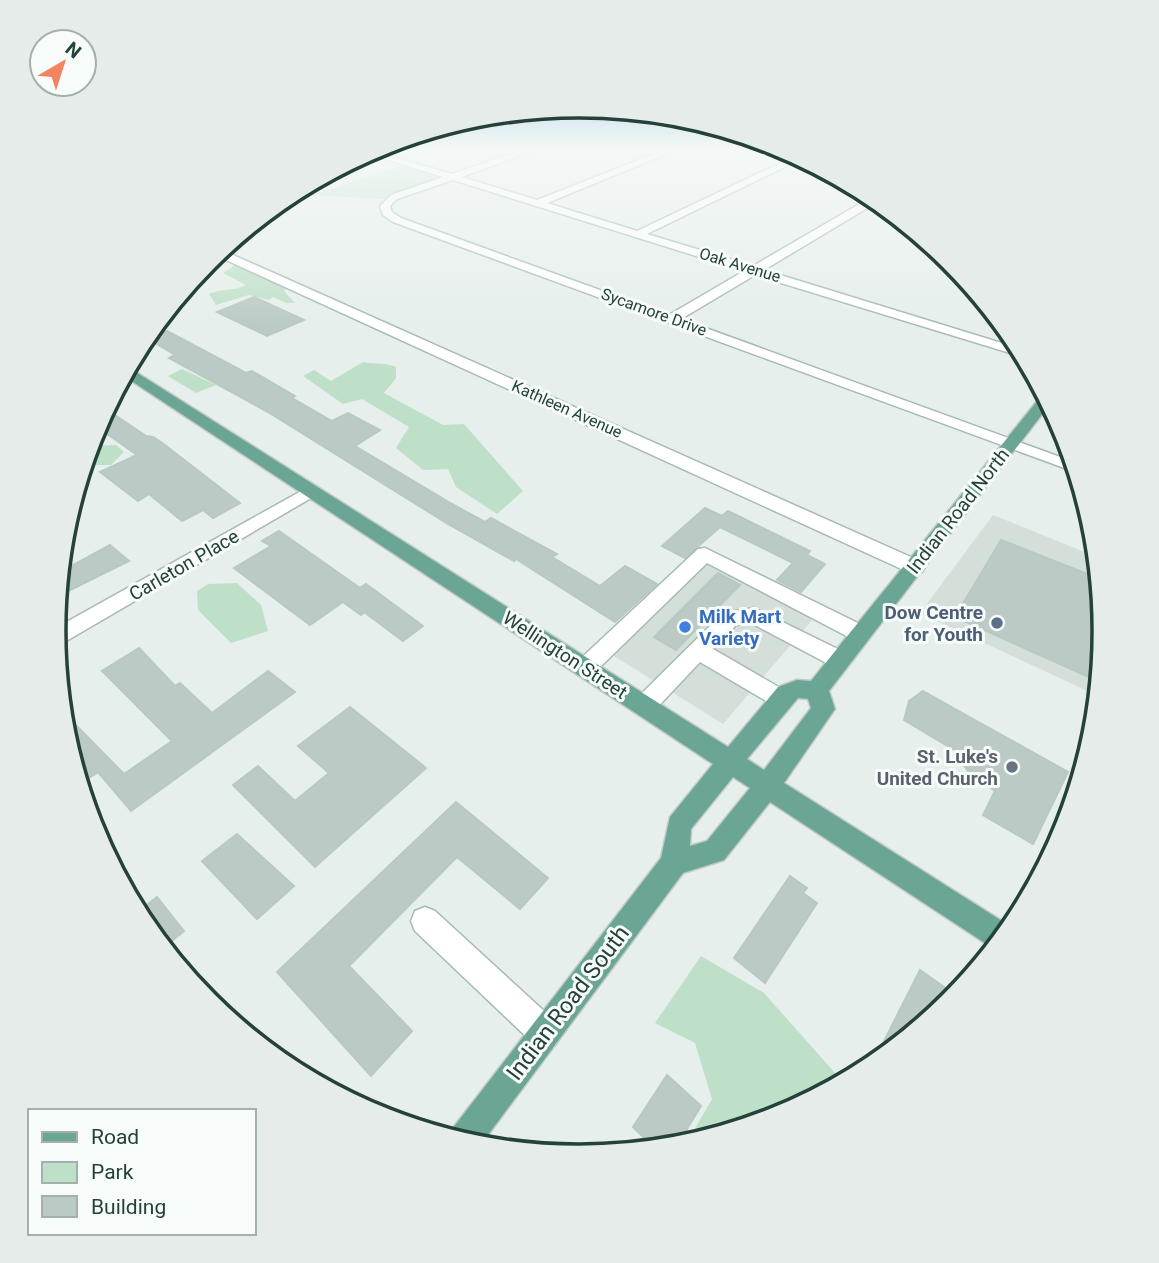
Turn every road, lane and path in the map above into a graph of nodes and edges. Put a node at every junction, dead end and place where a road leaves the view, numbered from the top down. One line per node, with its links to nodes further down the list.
1 (386, 209): 8 (street, Sycamore Drive)
2 (558, 209): 5 (street, Oak Avenue)
3 (689, 209): 5 (street)
4 (858, 209): 7 (street)
5 (638, 233): 7 (street, Oak Avenue)
6 (229, 257): 15 (street, Kathleen Avenue)
7 (756, 270): 8 (street); 9 (street, Oak Avenue)
8 (672, 319): 12 (street, Sycamore Drive)
9 (1008, 349)
10 (134, 376): 14 (main road, Wellington Street)
11 (1041, 406): 12 (main road, Indian Road North)
12 (1012, 444): 13 (street, Sycamore Drive); 15 (main road, Indian Road North)
13 (1064, 463)
14 (312, 490): 16 (street, Carleton Place); 20 (main road, Wellington Street)
15 (915, 567): 17 (main road, Indian Road North)
16 (66, 633)
17 (861, 634): 19 (main road, Indian Road North); 20 (street)
18 (698, 651): 19 (street); 22 (street); 23 (street)
19 (840, 660): 21 (main road, Indian Road North)
20 (586, 667): 23 (main road, Wellington Street)
21 (817, 690): 22 (main road); 25 (main road)
22 (782, 699): 24 (main road)
23 (644, 706): 24 (main road, Wellington Street)
24 (730, 761): 25 (main road, Wellington Street); 26 (main road, Indian Road South)
25 (768, 785): 26 (main road); 28 (main road, Wellington Street)
26 (674, 863): 29 (main road, Indian Road South)
27 (425, 921): 29 (street)
28 (994, 933)
29 (545, 1033): 30 (main road, Indian Road South)
30 (468, 1132)

